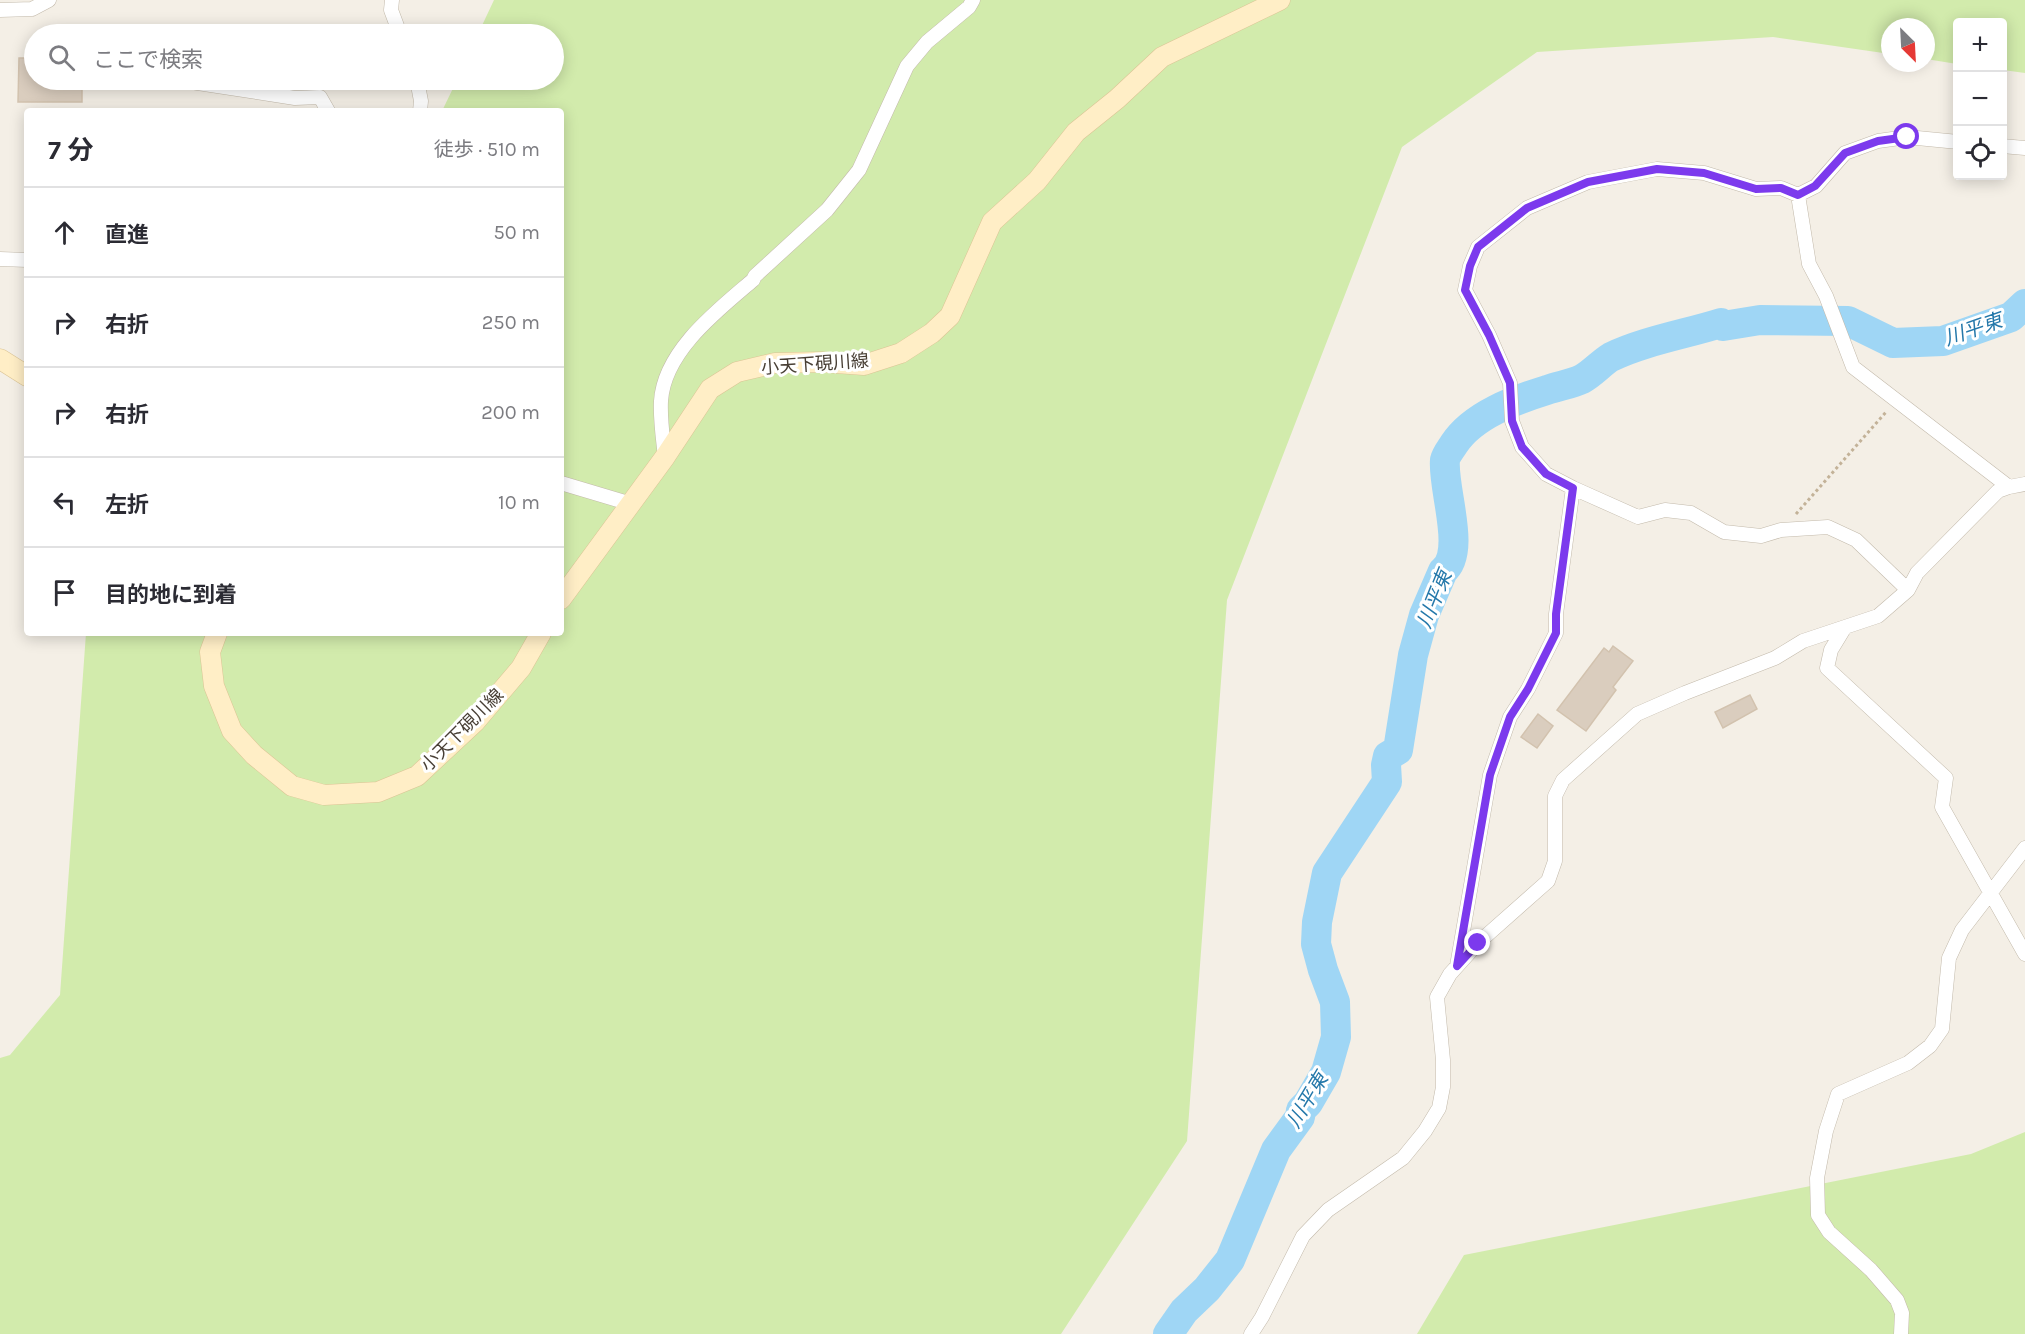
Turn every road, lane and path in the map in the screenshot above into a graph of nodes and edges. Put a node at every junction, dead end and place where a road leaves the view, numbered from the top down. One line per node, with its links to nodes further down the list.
1 (49, 0): 5 (street)
2 (392, 0): 6 (street)
3 (973, 0): 20 (street)
4 (1280, 0): 20 (main road, 小天下硯川線)
5 (0, 10)
6 (396, 24)
7 (243, 90): 9 (street)
8 (419, 90): 10 (street)
9 (326, 108)
10 (420, 108)
11 (1953, 142): 14 (street)
12 (2007, 146): 13 (street)
13 (2025, 148)
14 (1798, 195): 19 (street); 24 (street)
15 (0, 259): 16 (street)
16 (24, 260)
17 (0, 359): 18 (main road)
18 (24, 374)
19 (1896, 401): 23 (street); 26 (path)
20 (665, 457): 25 (main road, 小天下硯川線)
21 (564, 484): 25 (street)
22 (2025, 484): 23 (street)
23 (2009, 487): 27 (street)
24 (1573, 488): 26 (street); 35 (street)
25 (622, 514): 28 (main road, 小天下硯川線)
26 (1781, 530): 27 (street)
27 (1908, 590): 29 (street)
28 (564, 595)
29 (1845, 627): 33 (street); 35 (street)
30 (216, 636): 31 (main road, 小天下硯川線)
31 (539, 636)
32 (2025, 848): 33 (street)
33 (1990, 893): 34 (street); 37 (street)
34 (2025, 954)
35 (1457, 966): 36 (street)
36 (1251, 1334)
37 (1901, 1334)

